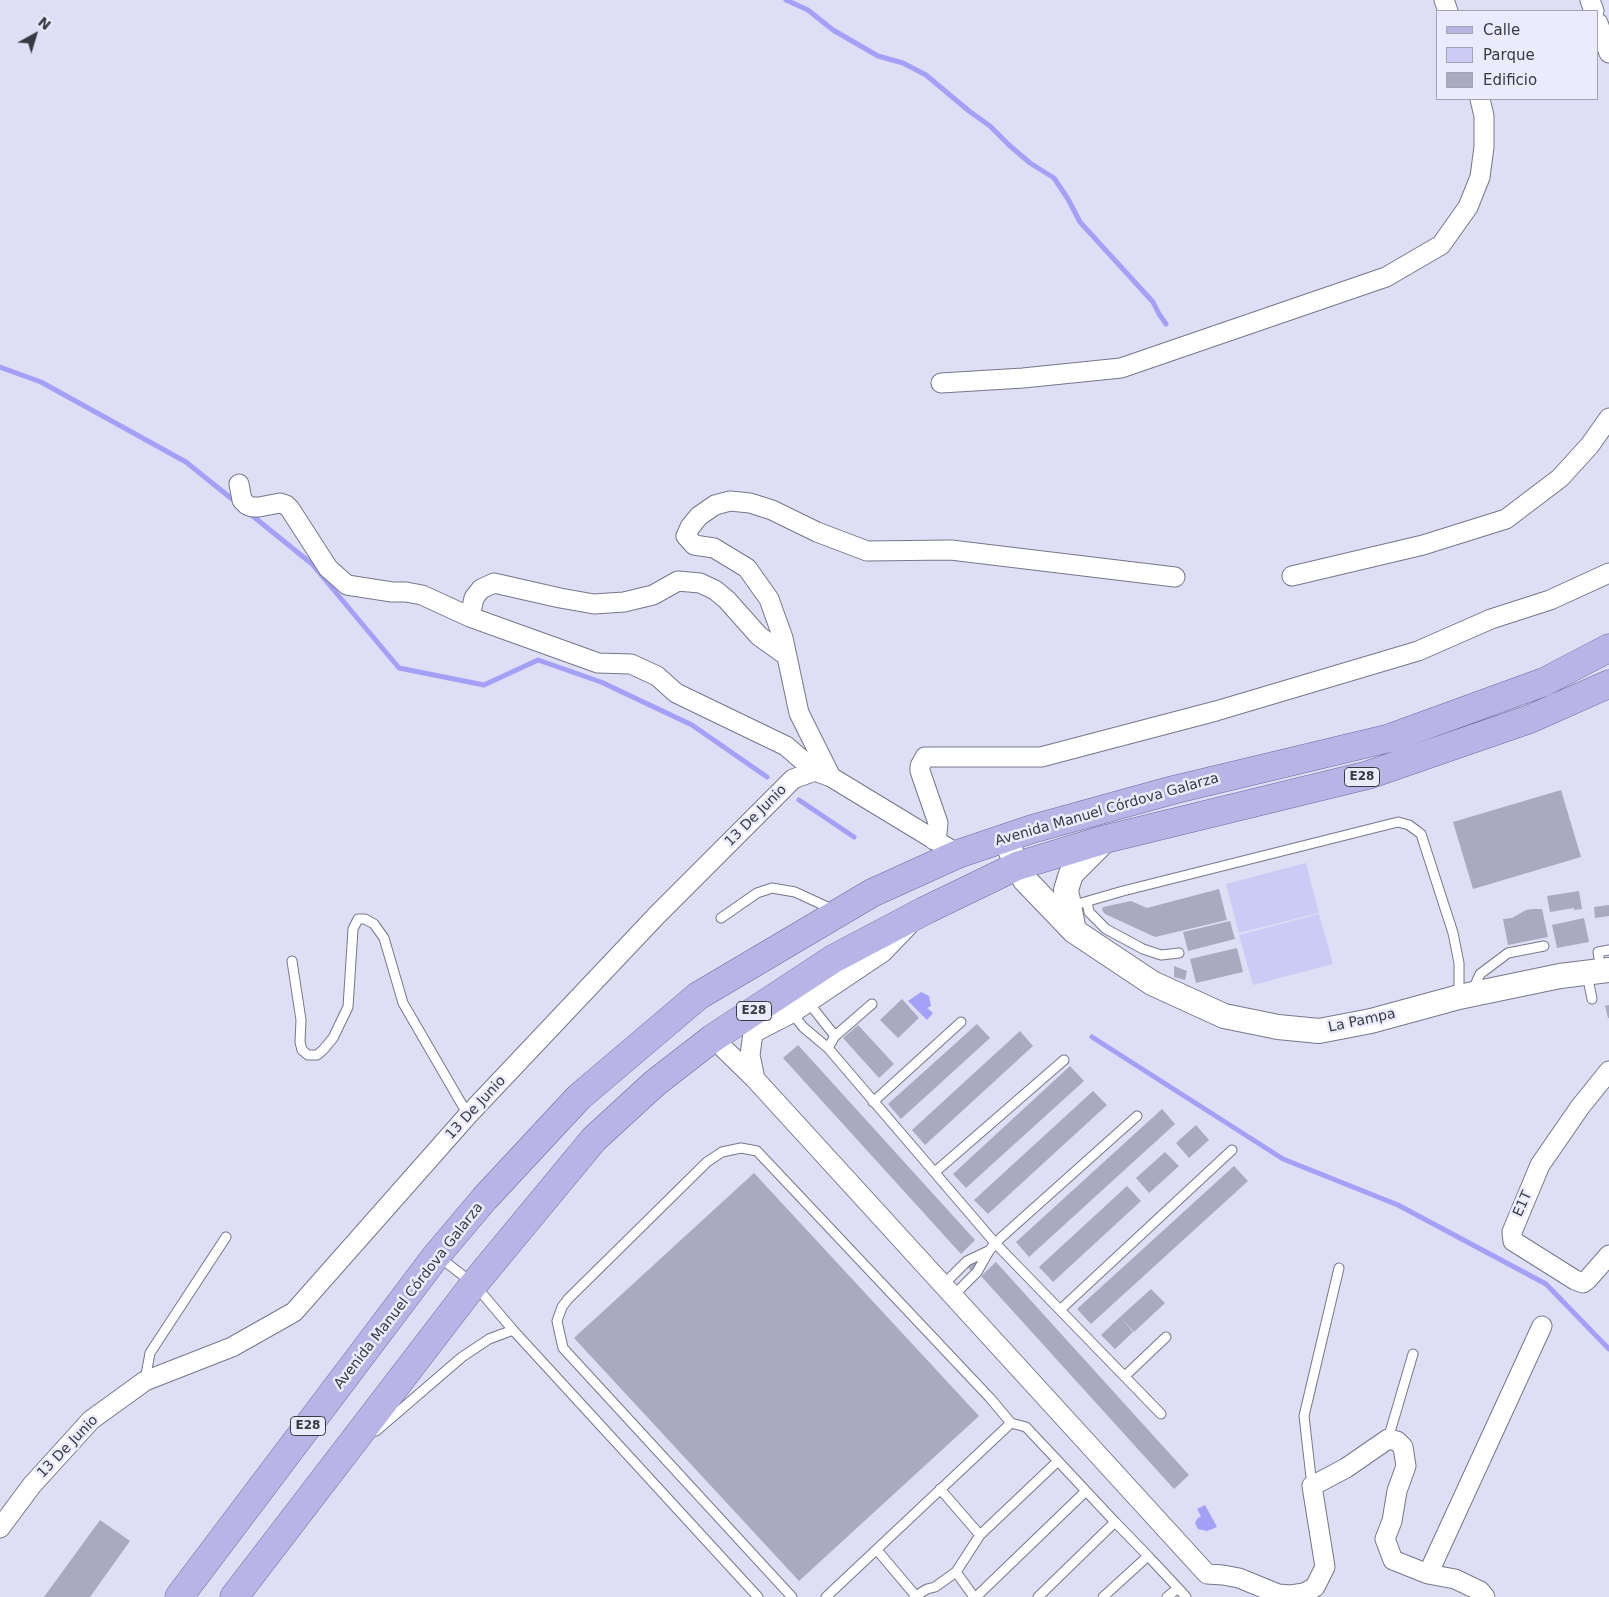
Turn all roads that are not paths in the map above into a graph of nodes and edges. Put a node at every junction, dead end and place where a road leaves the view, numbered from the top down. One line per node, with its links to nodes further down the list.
1 (1599, 26): 2 (street)
2 (1609, 53)
3 (1480, 100): 4 (street)
4 (940, 383)
5 (1609, 418): 8 (street)
6 (238, 484): 10 (street)
7 (1609, 572): 19 (street)
8 (1292, 576)
9 (1175, 577): 12 (street)
10 (470, 617): 12 (street); 14 (street)
11 (1609, 648): 15 (main road, Avenida Manuel Córdova Galarza / E28)
12 (787, 656): 14 (street)
13 (1609, 684): 16 (main road, Avenida Manuel Córdova Galarza / E28)
14 (823, 774): 19 (street); 47 (street, 13 De Junio)
15 (1216, 780): 16 (main road); 17 (main road, Avenida Manuel Córdova Galarza / E28)
16 (1225, 810): 18 (main road, Avenida Manuel Córdova Galarza / E28)
17 (1005, 838): 20 (main road, Avenida Manuel Córdova Galarza / E28); 21 (street, La Pampa)
18 (1106, 839): 21 (main road, Avenida Manuel Córdova Galarza / E28); 22 (street)
19 (934, 840): 20 (street)
20 (958, 854): 24 (main road, Avenida Manuel Córdova Galarza / E28)
21 (1016, 866): 23 (main road, Avenida Manuel Córdova Galarza / E28); 26 (street, La Pampa)
22 (1078, 904): 26 (street); 28 (lane); 33 (lane)
23 (924, 911): 35 (street); 41 (main road, Avenida Manuel Córdova Galarza / E28)
24 (838, 913): 25 (lane); 55 (main road, Avenida Manuel Córdova Galarza / E28)
25 (721, 918)
26 (1074, 931): 31 (street, La Pampa)
27 (1544, 946): 33 (lane)
28 (1143, 949): 29 (lane); 31 (lane)
29 (1179, 953)
30 (292, 961): 47 (lane)
31 (1121, 963): 33 (street, La Pampa)
32 (1602, 966): 33 (street, La Pampa); 34 (lane)
33 (1465, 996)
34 (1592, 998)
35 (808, 1002): 37 (street); 40 (lane)
36 (872, 1004): 40 (lane)
37 (792, 1013): 39 (street); 42 (lane)
38 (961, 1022): 46 (lane)
39 (753, 1032): 41 (street); 45 (street)
40 (835, 1036): 42 (lane)
41 (716, 1040): 45 (street); 57 (main road, Avenida Manuel Córdova Galarza / E28)
42 (828, 1048): 46 (lane)
43 (1064, 1060): 50 (lane)
44 (1609, 1071): 54 (street, E1T)
45 (755, 1079): 58 (street)
46 (873, 1102): 50 (lane)
47 (468, 1115): 65 (street, 13 De Junio)
48 (1137, 1116): 52 (lane)
49 (1232, 1150): 59 (lane)
50 (935, 1172): 52 (lane)
51 (226, 1237): 65 (lane)
52 (995, 1243): 53 (lane); 59 (lane)
53 (988, 1251): 58 (lane); 58 (lane)
54 (1609, 1255)
55 (436, 1256): 57 (lane); 83 (main road, Avenida Manuel Córdova Galarza / E28)
56 (1339, 1268): 71 (lane)
57 (474, 1284): 61 (lane); 70 (main road, Avenida Manuel Córdova Galarza / E28)
58 (948, 1291): 71 (street)
59 (1061, 1309): 64 (lane)
60 (1542, 1326): 80 (street)
61 (513, 1330): 70 (lane); 85 (lane)
62 (1166, 1337): 64 (lane)
63 (1413, 1354): 68 (lane)
64 (1124, 1376): 66 (lane)
65 (145, 1381): 75 (street, 13 De Junio)
66 (1161, 1414)
67 (1011, 1423): 69 (lane); 72 (lane); 86 (lane)
68 (1388, 1439): 71 (street); 80 (street)
69 (1058, 1461): 73 (lane); 76 (lane)
70 (332, 1469): 84 (main road, Avenida Manuel Córdova Galarza / E28)
71 (1312, 1486)
72 (940, 1489): 76 (lane); 77 (lane)
73 (1086, 1491): 74 (lane); 88 (lane)
74 (1116, 1522): 78 (lane); 89 (lane)
75 (0, 1528)
76 (980, 1535): 79 (lane)
77 (877, 1550): 82 (lane); 87 (lane)
78 (1148, 1556): 81 (lane); 90 (lane)
79 (956, 1572): 82 (lane); 88 (lane)
80 (1428, 1574): 93 (street)
81 (1178, 1588): 91 (lane); 92 (lane)
82 (915, 1596)
83 (179, 1597)
84 (234, 1597)
85 (758, 1597)
86 (792, 1597)
87 (826, 1597)
88 (975, 1597)
89 (1038, 1597)
90 (1103, 1597)
91 (1167, 1597)
92 (1186, 1597)
93 (1485, 1597)

